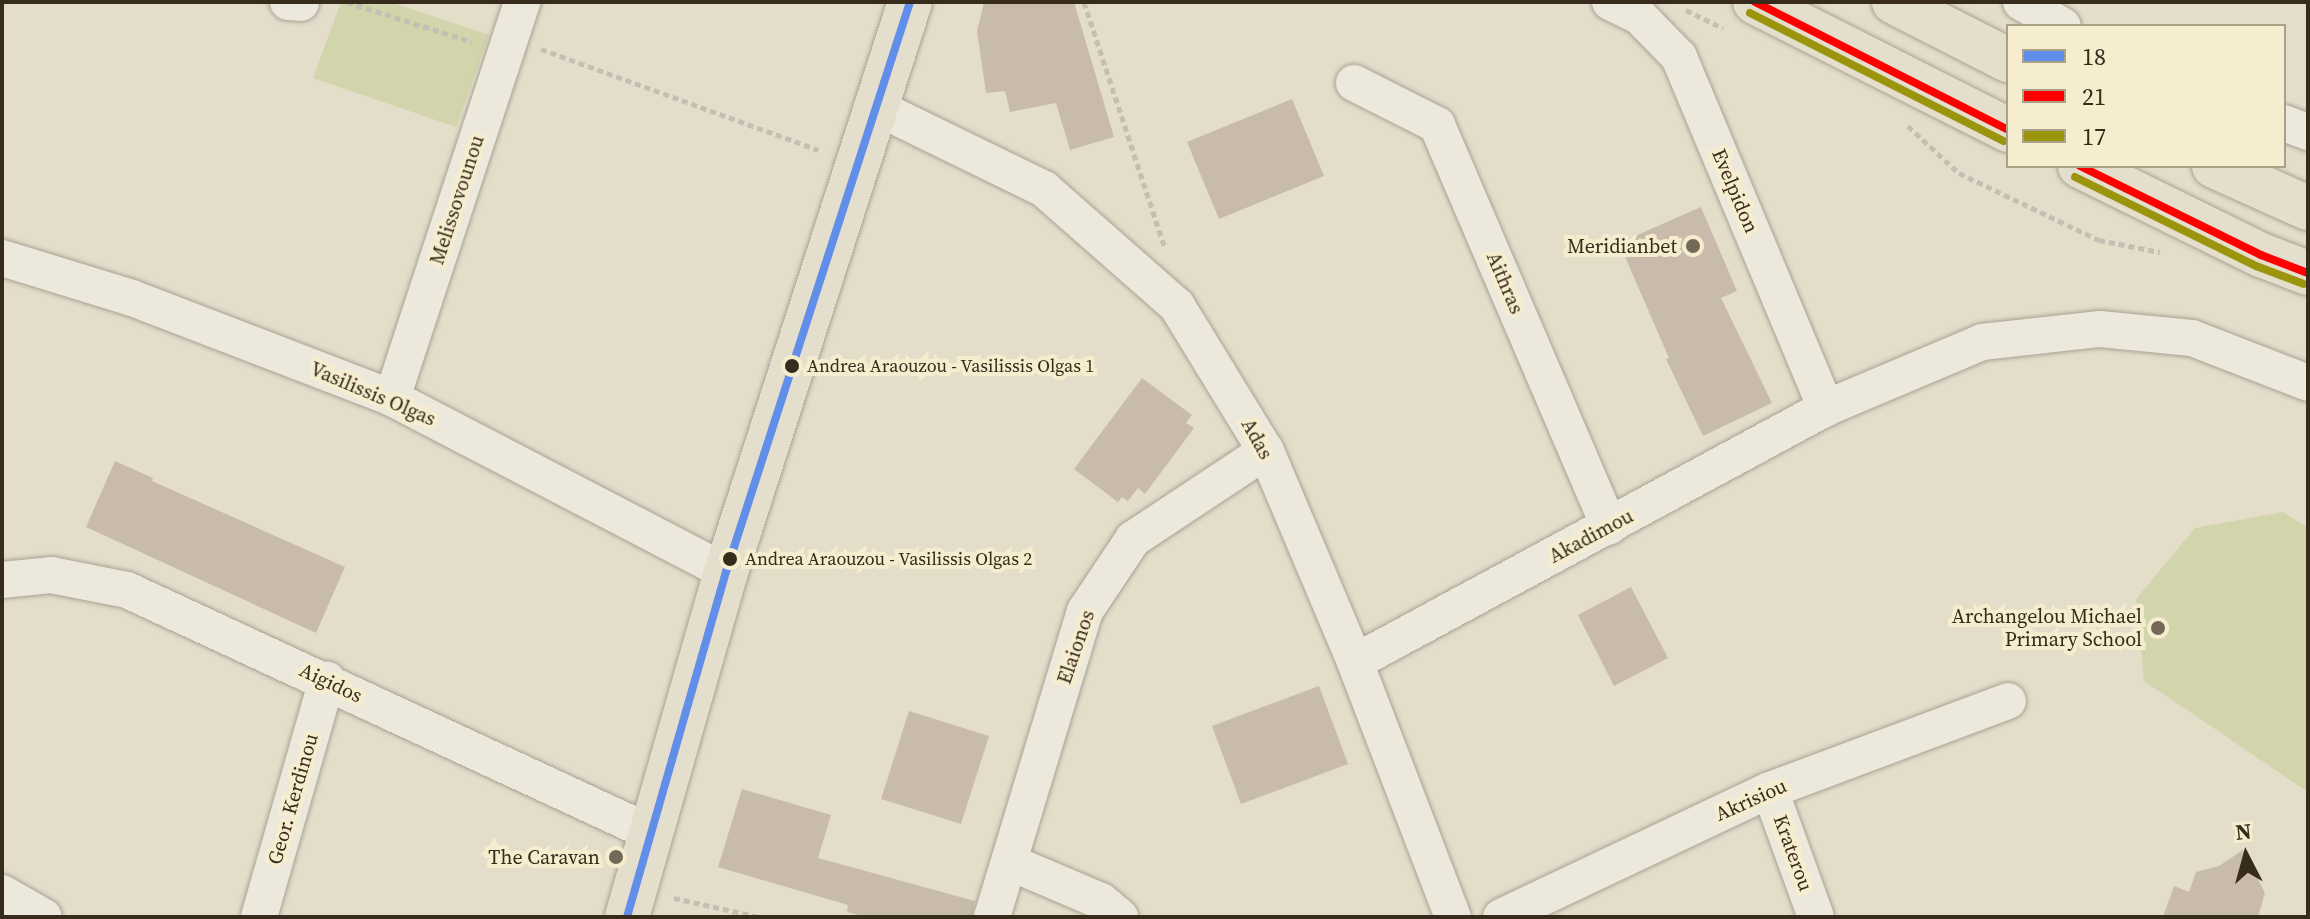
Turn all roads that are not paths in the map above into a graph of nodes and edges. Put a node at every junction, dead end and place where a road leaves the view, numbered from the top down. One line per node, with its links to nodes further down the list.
1 (288, 2): 7 (street)
2 (522, 2): 22 (street, Melissovounou)
3 (910, 2): 12 (main road)
4 (1610, 2): 23 (street, Evelpidon)
5 (1894, 2): 10 (main road)
6 (2021, 2): 9 (street)
7 (301, 3)
8 (1746, 18): 14 (main road)
9 (2060, 24)
10 (2006, 59)
11 (1354, 83): 25 (street, Aithras)
12 (878, 108): 24 (street, Adas); 26 (main road)
13 (2286, 124): 15 (street)
14 (2006, 129)
15 (2308, 132)
16 (2084, 168): 20 (main road)
17 (2218, 168): 18 (main road)
18 (2308, 208)
19 (2, 258): 22 (street, Vasilissis Olgas)
20 (2308, 273)
21 (2308, 383): 23 (street, Akadimou)
22 (392, 398): 26 (street, Vasilissis Olgas)
23 (1826, 408): 25 (street, Akadimou)
24 (1266, 451): 28 (street, Adas); 33 (street, Elaionos)
25 (1609, 527): 28 (street, Akadimou)
26 (726, 572): 32 (main road)
27 (2, 580): 29 (street, Aigidos)
28 (1355, 662): 40 (street, Adas)
29 (327, 680): 32 (street, Aigidos); 37 (street, Geor. Kerdinou)
30 (2008, 701): 31 (street, Akrisiou)
31 (1770, 790): 41 (street, Akrisiou); 42 (street, Kraterou)
32 (649, 832): 35 (main road)
33 (1009, 862): 38 (street, Elaionos); 39 (street)
34 (2, 893): 36 (street)
35 (630, 903)
36 (44, 917)
37 (259, 917)
38 (992, 917)
39 (1120, 917)
40 (1453, 917)
41 (1501, 917)
42 (1816, 917)

